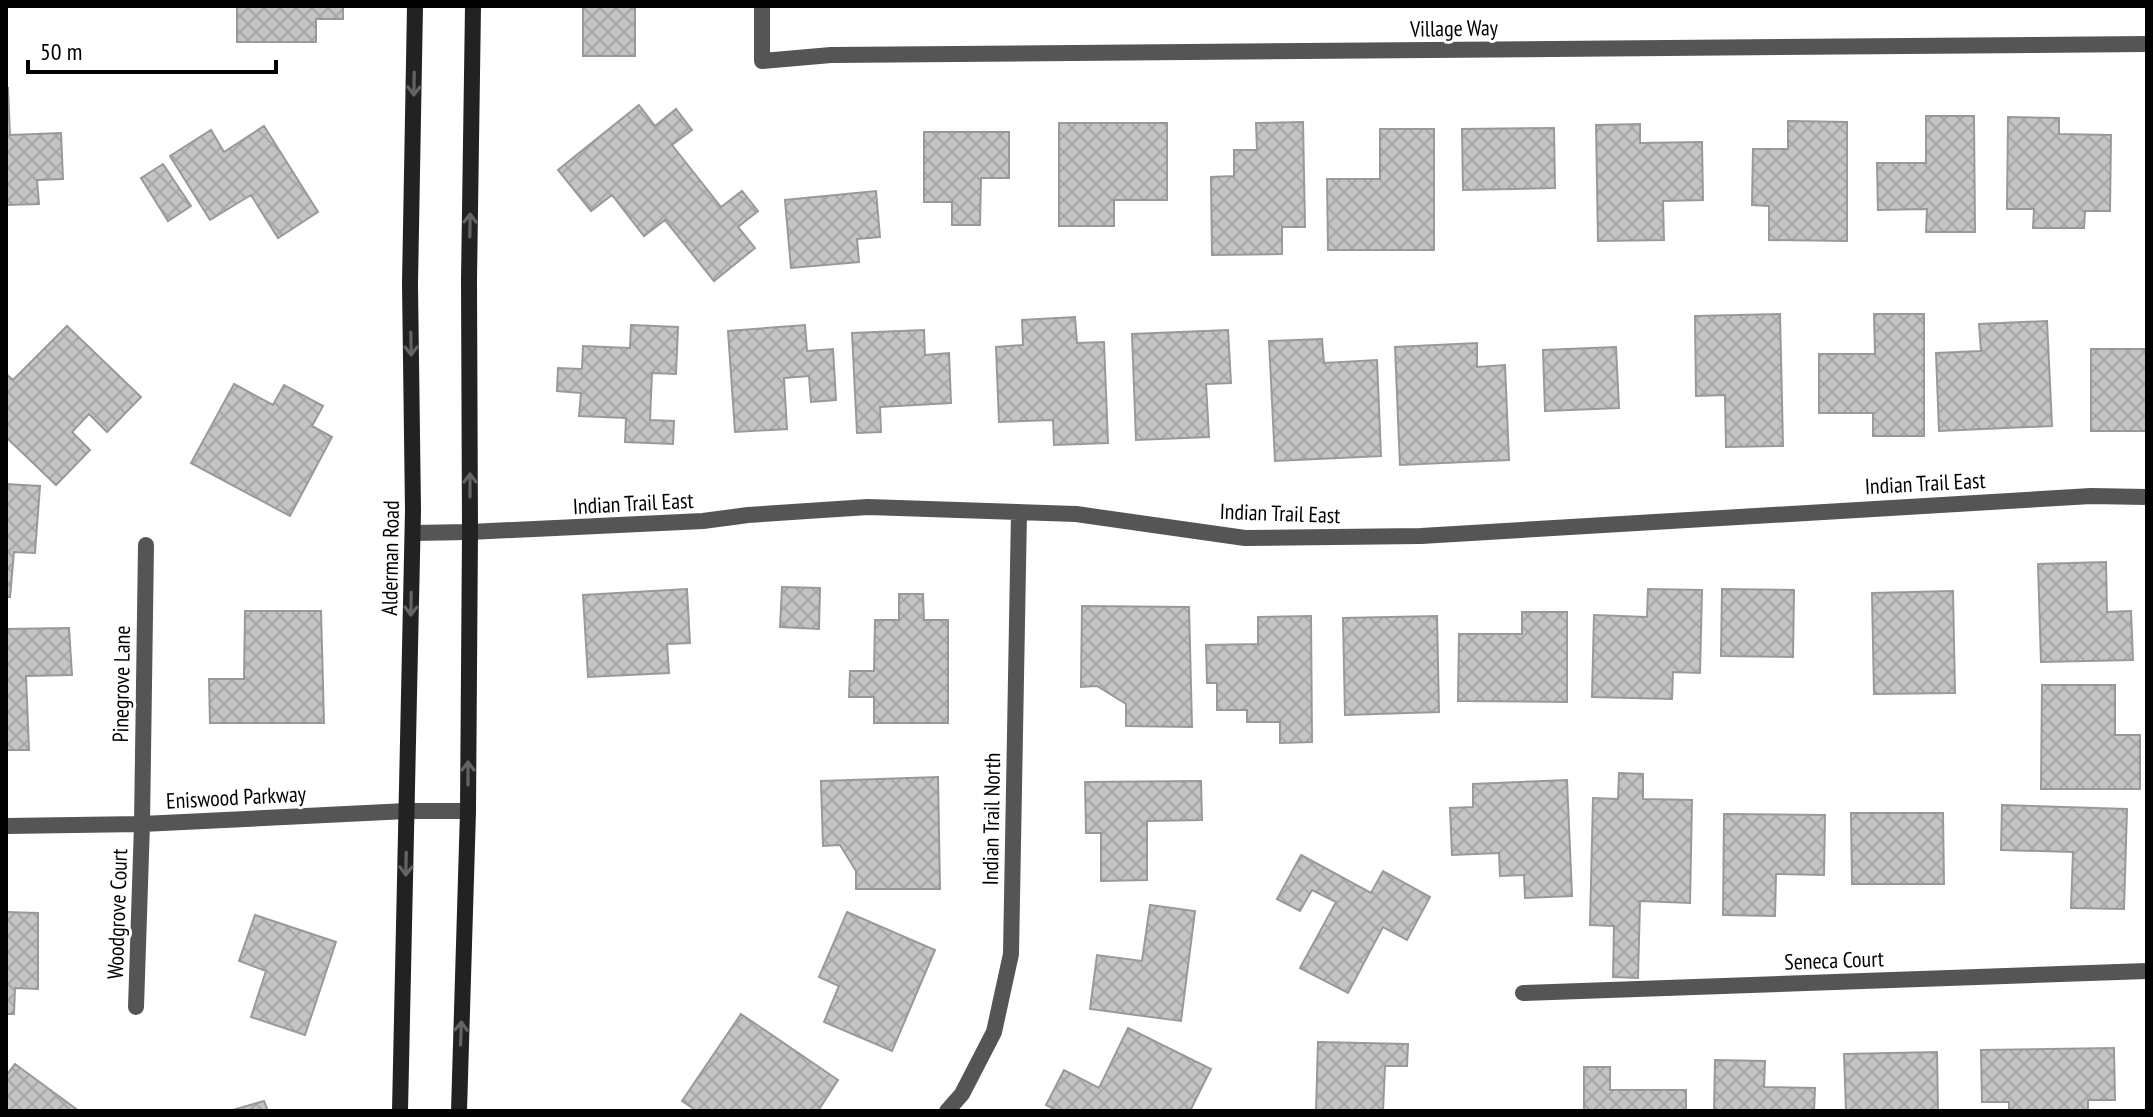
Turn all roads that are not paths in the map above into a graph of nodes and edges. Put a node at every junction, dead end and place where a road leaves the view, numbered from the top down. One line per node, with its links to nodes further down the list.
1 (415, 6): 8 (main road, Alderman Road, one-way to 8)
2 (473, 6): 7 (main road, one-way to 2)
3 (762, 6): 4 (street, Village Way)
4 (2147, 44)
5 (2147, 497): 6 (street, Indian Trail East)
6 (1019, 512): 7 (street, Indian Trail East); 19 (street, Indian Trail North)
7 (470, 532): 8 (street, Indian Trail East); 11 (main road, one-way to 7)
8 (413, 533): 10 (main road, Alderman Road, one-way to 10)
9 (146, 545): 12 (street, Pinegrove Lane)
10 (407, 811): 11 (street, Eniswood Parkway); 12 (street, Eniswood Parkway); 17 (main road, Alderman Road, one-way to 17)
11 (468, 811): 18 (main road, one-way to 11)
12 (142, 824): 13 (street, Eniswood Parkway); 16 (street, Woodgrove Court)
13 (6, 826)
14 (2147, 971): 15 (street, Seneca Court)
15 (1523, 993)
16 (136, 1007)
17 (400, 1111)
18 (459, 1111)
19 (947, 1111)

